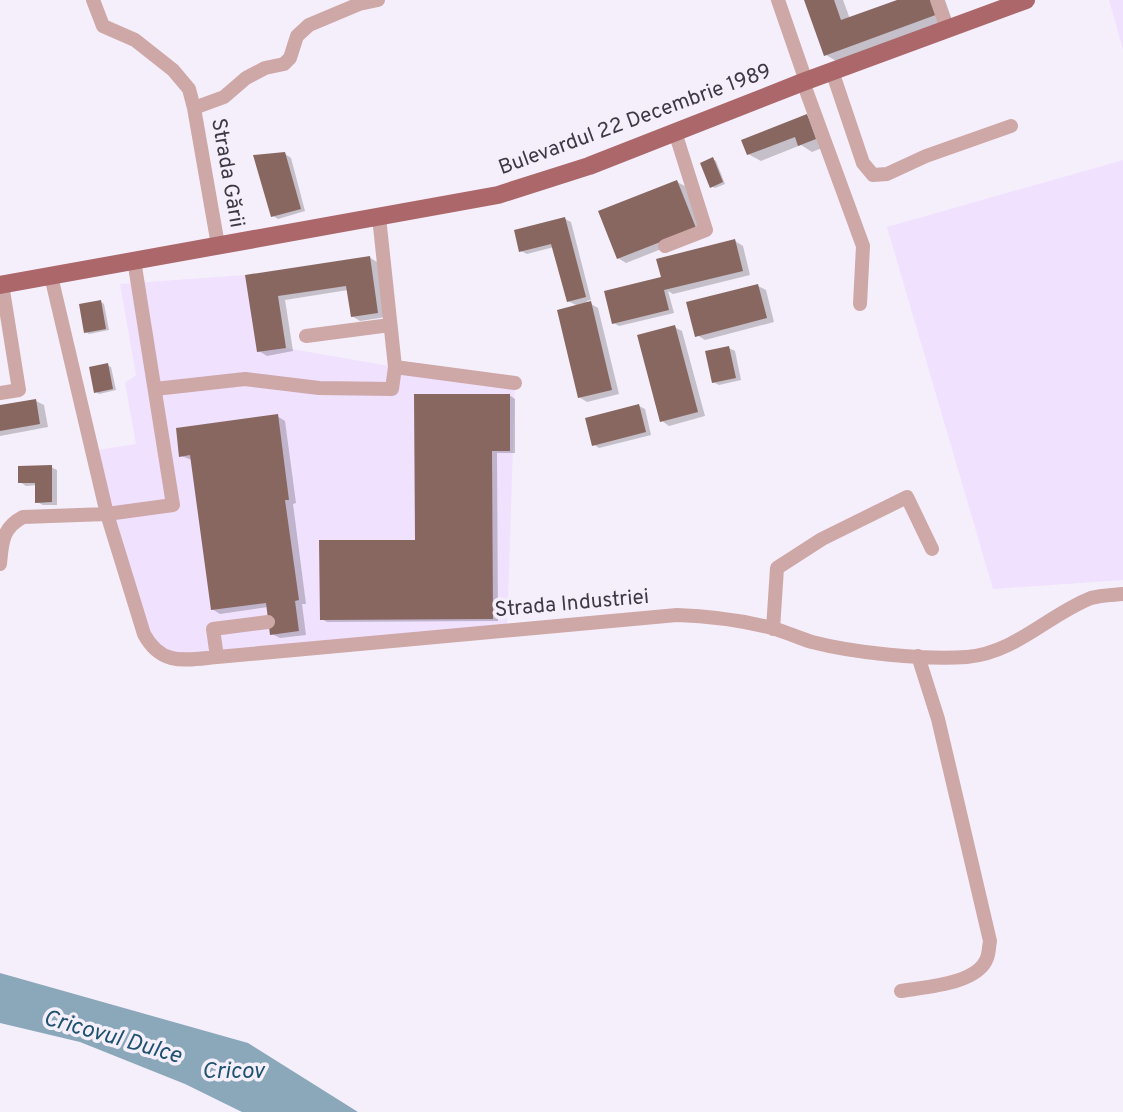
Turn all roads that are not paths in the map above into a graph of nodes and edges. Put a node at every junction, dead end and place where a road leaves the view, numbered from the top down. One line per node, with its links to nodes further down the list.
1 (93, 0): 9 (street, Strada Gării)
2 (378, 0): 9 (street, Strada Gării)
3 (778, 0): 8 (street)
4 (937, 0): 6 (street)
5 (1026, 0): 6 (main road, Bulevardul 22 Decembrie 1989)
6 (947, 28): 7 (main road, Bulevardul 22 Decembrie 1989)
7 (832, 71): 8 (main road, Bulevardul 22 Decembrie 1989); 10 (street)
8 (804, 81): 11 (main road, Bulevardul 22 Decembrie 1989); 18 (street)
9 (194, 108): 13 (street, Strada Gării)
10 (1011, 126)
11 (675, 132): 12 (main road, Bulevardul 22 Decembrie 1989); 14 (street)
12 (379, 217): 13 (main road, Bulevardul 22 Decembrie 1989); 19 (street)
13 (218, 245): 15 (main road, Bulevardul 22 Decembrie 1989)
14 (666, 246)
15 (134, 260): 16 (main road, Bulevardul 22 Decembrie 1989); 23 (street)
16 (51, 276): 17 (main road, Bulevardul 22 Decembrie 1989); 25 (street, Strada Industriei)
17 (1, 284): 24 (street)
18 (860, 304)
19 (390, 325): 20 (street); 21 (street)
20 (306, 336)
21 (395, 367): 22 (street); 23 (street)
22 (515, 383)
23 (155, 389): 25 (street)
24 (0, 393)
25 (107, 514): 26 (street); 33 (street, Strada Industriei)
26 (5, 522): 28 (street)
27 (932, 549): 31 (street)
28 (0, 564)
29 (1123, 594): 32 (street, Strada Industriei)
30 (268, 622): 33 (street)
31 (773, 629): 32 (street, Strada Industriei); 33 (street, Strada Industriei)
32 (918, 656): 34 (street)
33 (216, 657)
34 (901, 991)

